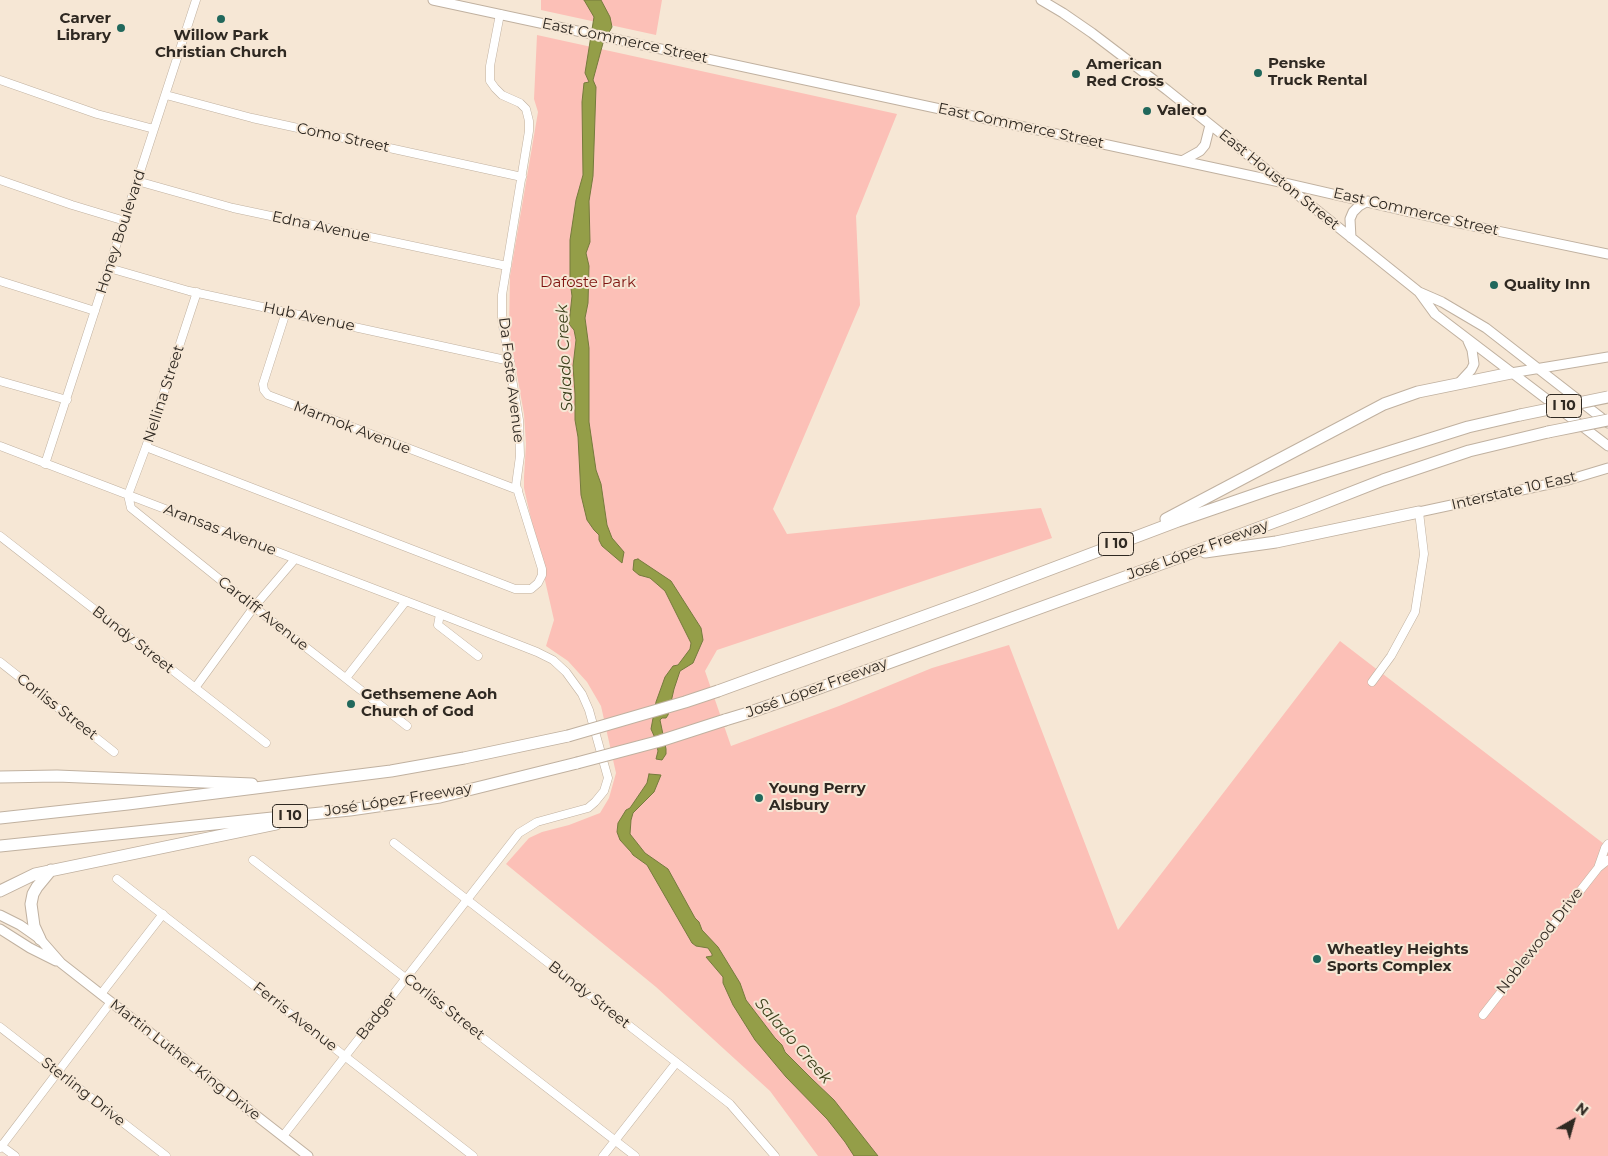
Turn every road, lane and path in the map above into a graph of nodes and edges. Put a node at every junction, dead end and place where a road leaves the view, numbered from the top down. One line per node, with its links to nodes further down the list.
1 (196, 0): 6 (street, Honey Boulevard)
2 (433, 0): 4 (main road, East Commerce Street)
3 (1041, 0): 7 (main road, East Houston Street)
4 (500, 14): 9 (main road, East Commerce Street); 10 (street, Da Foste Avenue)
5 (0, 80): 8 (street)
6 (166, 95): 8 (street, Honey Boulevard); 10 (street, Como Street)
7 (1210, 125): 9 (main road); 13 (main road, East Houston Street)
8 (154, 129): 12 (street, Honey Boulevard)
9 (1182, 160): 13 (main road, East Commerce Street)
10 (522, 177): 18 (street, Da Foste Avenue)
11 (0, 180): 15 (street)
12 (137, 181): 15 (street, Honey Boulevard); 18 (street, Edna Avenue)
13 (1280, 182): 14 (main road, East Commerce Street); 16 (main road, East Houston Street)
14 (1368, 201): 16 (main road); 17 (main road, East Commerce Street)
15 (125, 221): 19 (street, Honey Boulevard)
16 (1351, 238): 22 (main road, East Houston Street)
17 (1608, 254)
18 (507, 266): 27 (street, Da Foste Avenue)
19 (109, 268): 21 (street, Hub Avenue); 23 (street, Honey Boulevard)
20 (0, 281): 23 (street)
21 (197, 292): 24 (street, Hub Avenue); 37 (street, Nellina Street)
22 (1419, 292): 25 (main road, East Houston Street); 28 (main road, East Houston Street)
23 (95, 311): 33 (street, Honey Boulevard)
24 (286, 312): 27 (street, Hub Avenue); 40 (street, Marmok Avenue)
25 (1467, 339): 29 (main road, East Houston Street); 31 (main road)
26 (1608, 357): 28 (main road)
27 (510, 361): 40 (street, Da Foste Avenue)
28 (1538, 368): 29 (main road); 34 (main road, East Houston Street)
29 (1512, 372): 31 (highway); 36 (main road, East Houston Street)
30 (0, 381): 33 (street)
31 (1459, 383): 44 (highway)
32 (1608, 397): 44 (highway, José López Freeway / I 10, bridge)
33 (66, 400): 38 (street, Honey Boulevard)
34 (1608, 421): 45 (highway, José López Freeway / I 10, bridge)
35 (0, 446): 38 (street, Aransas Avenue)
36 (1608, 446)
37 (146, 447): 40 (street, Da Foste Avenue); 41 (street, Nellina Street)
38 (45, 464): 41 (street, Aransas Avenue)
39 (1608, 468): 42 (main road, Interstate 10 East)
40 (518, 490)
41 (128, 495): 46 (street, Aransas Avenue); 48 (street, Cardiff Avenue)
42 (1419, 512): 45 (highway); 53 (street)
43 (0, 536): 54 (street, Bundy Street)
44 (1125, 541): 59 (highway, José López Freeway / I 10, bridge)
45 (1183, 556): 60 (highway, José López Freeway / I 10, bridge)
46 (296, 559): 47 (street, Aransas Avenue); 48 (street)
47 (406, 601): 49 (street, Aransas Avenue); 52 (street)
48 (254, 607): 52 (street, Cardiff Avenue); 54 (street)
49 (440, 614): 50 (street); 62 (street, Aransas Avenue)
50 (478, 656)
51 (0, 662): 57 (street, Corliss Street)
52 (346, 678): 55 (street, Cardiff Avenue)
53 (1372, 682)
54 (195, 688): 56 (street, Bundy Street)
55 (406, 726)
56 (266, 743)
57 (114, 752)
58 (0, 777): 59 (highway)
59 (281, 785): 61 (highway, José López Freeway / I 10)
60 (350, 810): 65 (highway, José López Freeway / I 10); 69 (highway)
61 (0, 818)
62 (528, 826): 72 (street, Badger)
63 (394, 843): 72 (street, Bundy Street)
64 (1608, 844): 68 (street, Noblewood Drive)
65 (0, 846)
66 (253, 860): 78 (street, Corliss Street)
67 (1608, 860): 68 (street, Noblewood Drive)
68 (1598, 868): 81 (street, Noblewood Drive)
69 (51, 870): 71 (highway); 76 (highway)
70 (117, 879): 74 (street, Ferris Avenue)
71 (0, 891)
72 (468, 900): 78 (street, Badger); 84 (street, Bundy Street)
73 (0, 914): 76 (main road, Martin Luther King Drive)
74 (163, 914): 79 (street); 83 (street, Ferris Avenue)
75 (0, 929): 77 (main road, Martin Luther King Drive)
76 (40, 939): 77 (main road, Martin Luther King Drive)
77 (61, 963): 79 (main road, Martin Luther King Drive)
78 (407, 978): 83 (street, Badger); 87 (street, Corliss Street)
79 (101, 994): 80 (main road, Martin Luther King Drive)
80 (111, 1002): 85 (street); 86 (main road, Martin Luther King Drive)
81 (1483, 1015)
82 (0, 1027): 85 (street, Sterling Drive)
83 (346, 1057): 86 (street, Badger); 92 (street, Ferris Avenue)
84 (676, 1062): 87 (street); 95 (street, Bundy Street)
85 (58, 1072): 88 (street); 90 (street, Sterling Drive)
86 (283, 1136): 91 (main road, Martin Luther King Drive)
87 (615, 1140): 93 (street); 94 (street, Corliss Street)
88 (0, 1146): 89 (street)
89 (15, 1156)
90 (166, 1156)
91 (308, 1156)
92 (473, 1156)
93 (603, 1156)
94 (635, 1156)
95 (775, 1156)

